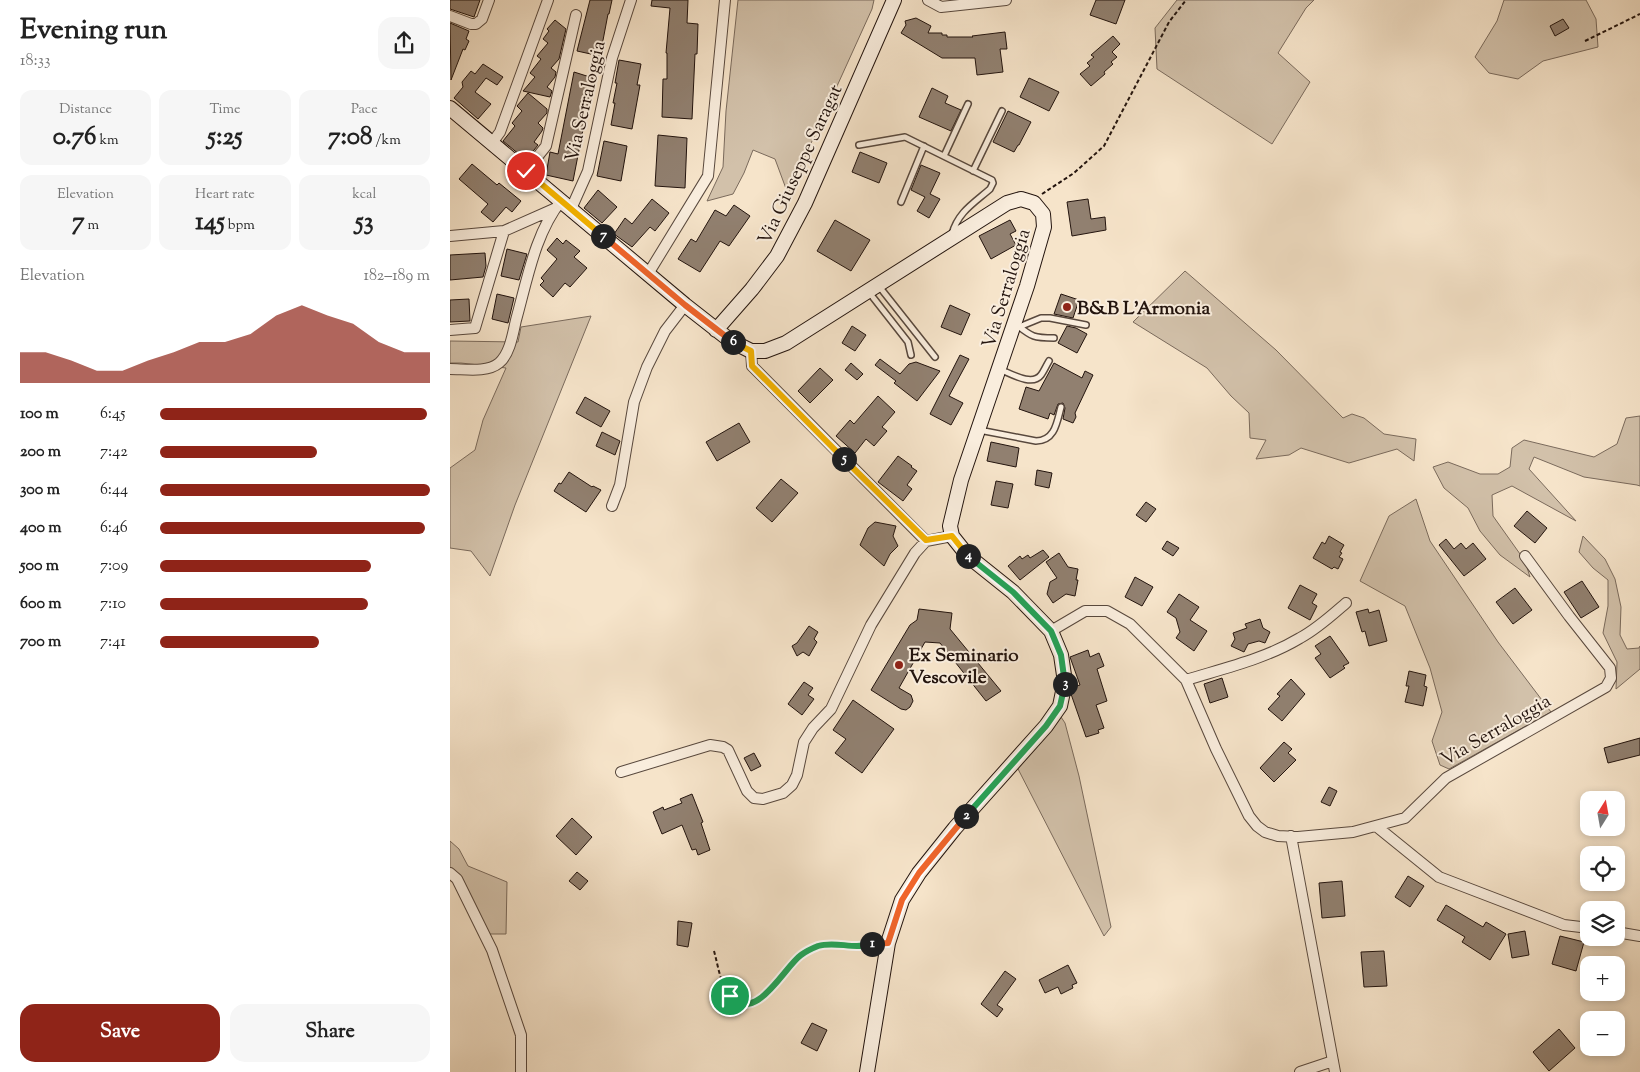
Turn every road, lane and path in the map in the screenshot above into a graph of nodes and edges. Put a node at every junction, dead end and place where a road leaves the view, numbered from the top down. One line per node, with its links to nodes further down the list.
1 (489, 0): 12 (street)
2 (548, 0): 17 (street)
3 (630, 0): 25 (street, Via Serraloggia)
4 (725, 0): 29 (street)
5 (894, 0): 35 (main road, Via Giuseppe Saragat)
6 (928, 0): 9 (street)
7 (1006, 0): 9 (street)
8 (1186, 0): 24 (path)
9 (980, 2)
10 (1640, 14): 13 (path)
11 (576, 15): 21 (street, Via Serraloggia)
12 (450, 16)
13 (1585, 41)
14 (968, 104): 20 (lane)
15 (450, 108): 17 (main road)
16 (1002, 111): 22 (lane)
17 (492, 143): 21 (main road)
18 (859, 145): 19 (lane)
19 (924, 146): 20 (lane); 23 (lane)
20 (944, 156): 22 (lane)
21 (526, 171): 25 (main road)
22 (973, 171): 28 (lane)
23 (901, 202)
24 (1030, 202): 28 (main road, Via Serraloggia); 32 (main road, Via Serraloggia)
25 (563, 206): 26 (street); 29 (main road); 41 (street, Via Serraloggia)
26 (504, 231): 27 (street); 34 (street)
27 (450, 236)
28 (950, 239): 30 (main road, Via Serraloggia)
29 (648, 274): 31 (main road)
30 (873, 288): 37 (main road, Via Serraloggia); 38 (lane); 39 (lane)
31 (685, 305): 35 (main road); 45 (street)
32 (1016, 325): 33 (lane); 36 (lane); 42 (main road, Via Serraloggia)
33 (1086, 325)
34 (450, 330)
35 (716, 330): 37 (main road)
36 (1054, 338)
37 (751, 351): 47 (street)
38 (911, 355)
39 (935, 357)
40 (1049, 361): 42 (lane)
41 (450, 369)
42 (999, 369): 44 (main road, Via Serraloggia)
43 (1062, 407): 44 (lane)
44 (978, 430): 46 (main road, Via Serraloggia)
45 (612, 506)
46 (952, 536): 47 (street); 50 (main road)
47 (926, 540): 52 (street)
48 (1525, 556): 53 (street, Via Serraloggia)
49 (1346, 603): 51 (street)
50 (1051, 631): 51 (street, Via Serraloggia); 59 (main road)
51 (1186, 680): 54 (street, Via Serraloggia)
52 (621, 772)
53 (1376, 826): 54 (street, Via Serraloggia); 56 (street)
54 (1291, 836): 61 (street)
55 (450, 873): 62 (street)
56 (1580, 927)
57 (1625, 934): 58 (street)
58 (1640, 936)
59 (888, 943): 60 (path); 63 (main road)
60 (714, 951)
61 (1333, 1061): 64 (street); 65 (street)
62 (521, 1072)
63 (867, 1072)
64 (1300, 1072)
65 (1335, 1072)

